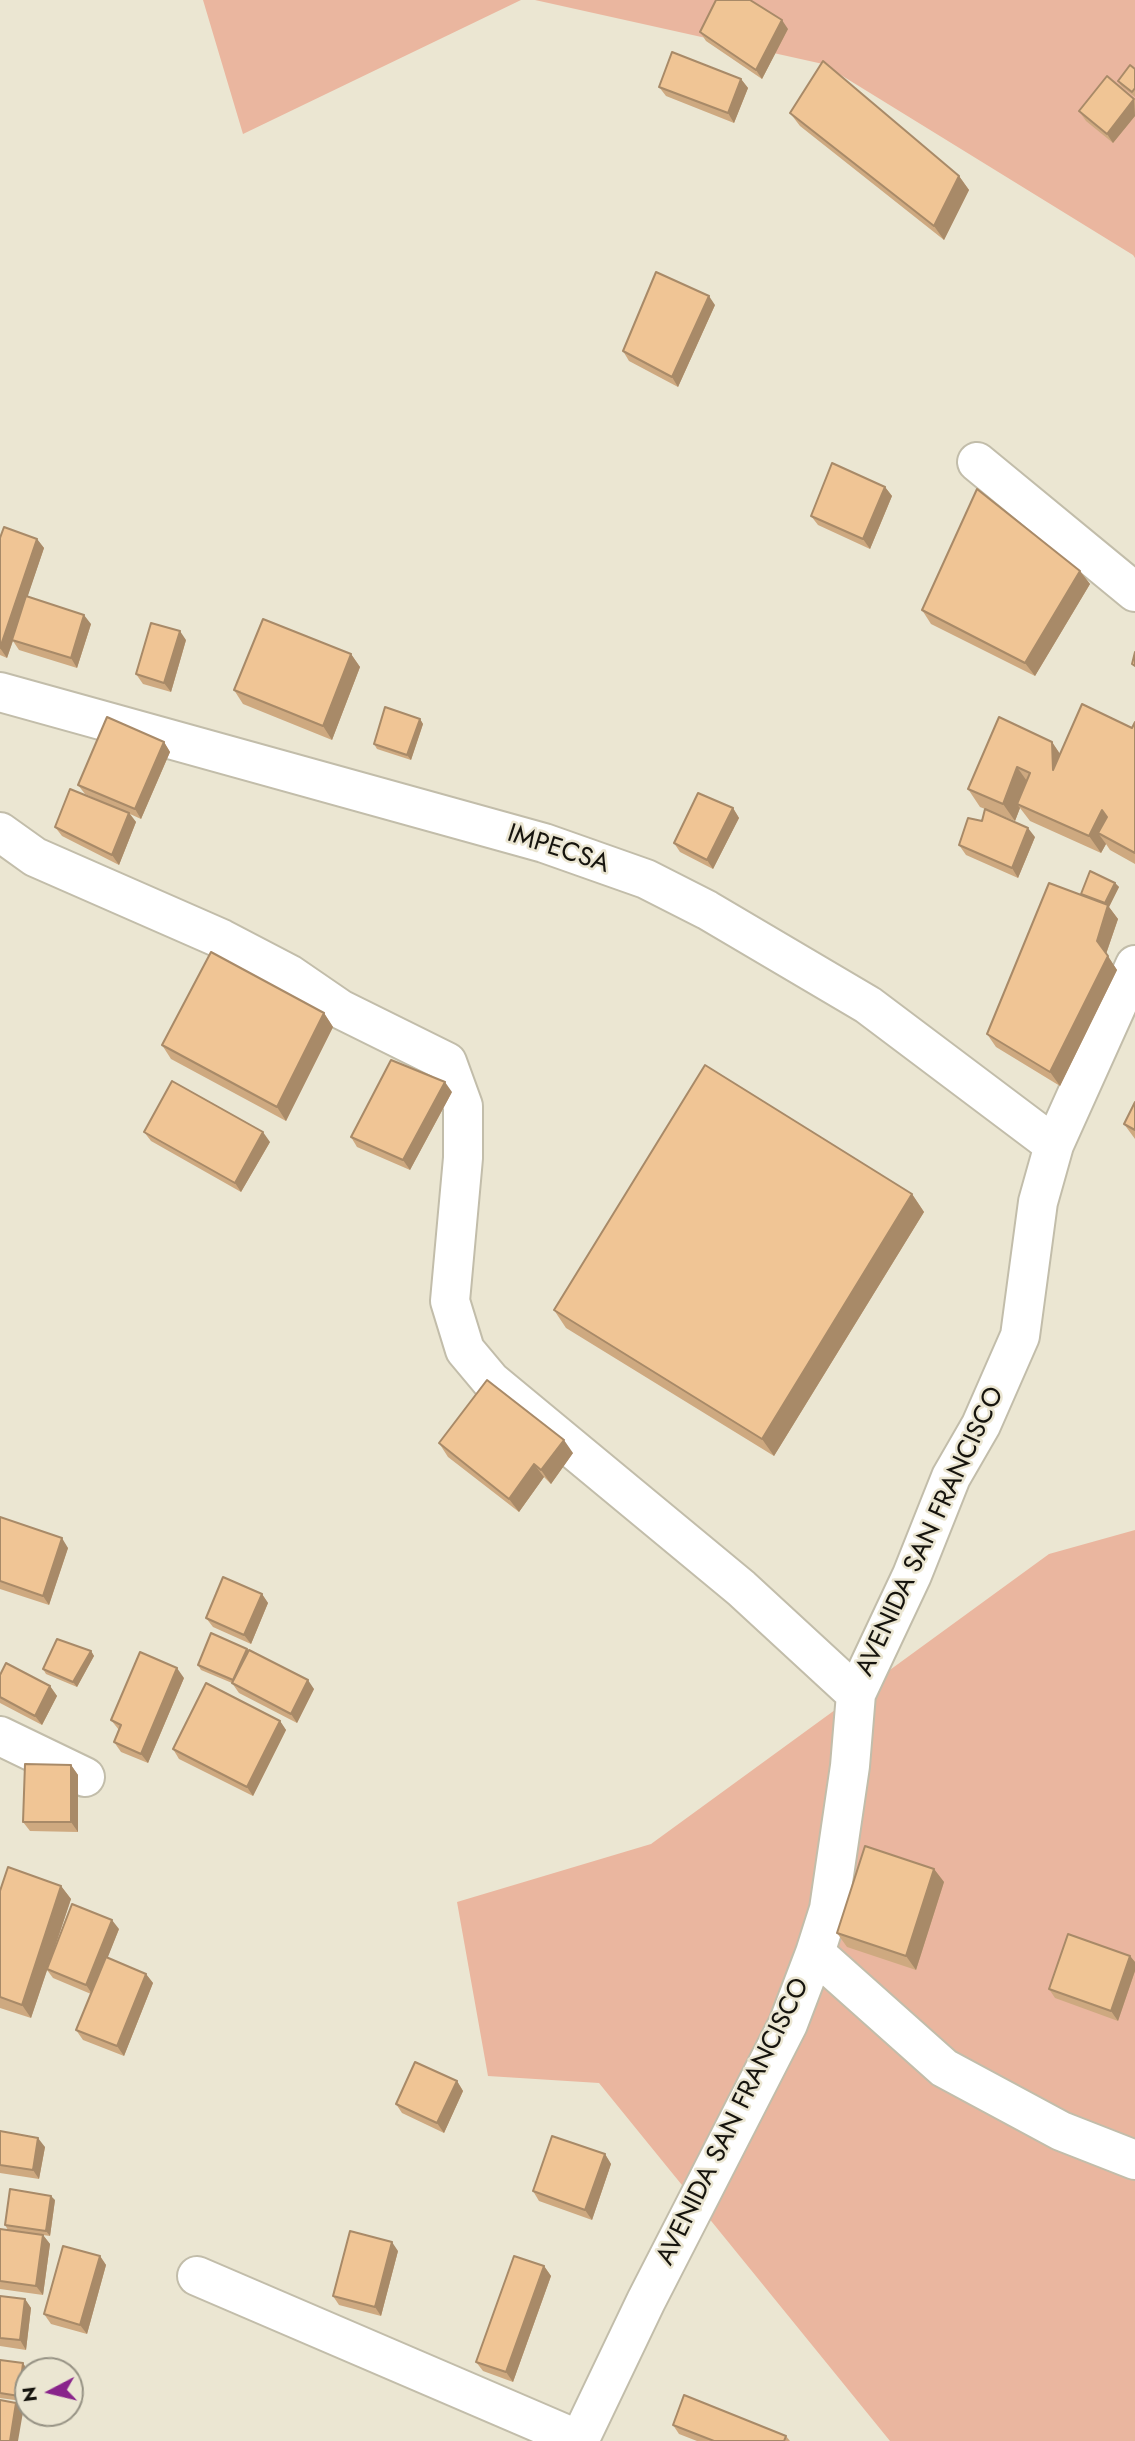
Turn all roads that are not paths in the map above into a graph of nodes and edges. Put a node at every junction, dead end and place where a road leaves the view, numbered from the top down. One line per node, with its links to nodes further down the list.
1 (977, 462): 2 (street)
2 (1135, 592)
3 (0, 692): 6 (street, IMPECSA)
4 (0, 832): 7 (street)
5 (1135, 965): 6 (street, AVENIDA SAN FRANCISCO)
6 (1054, 1144): 7 (street, AVENIDA SAN FRANCISCO)
7 (856, 1694): 10 (street, AVENIDA SAN FRANCISCO)
8 (0, 1736): 9 (street)
9 (85, 1777)
10 (815, 1953): 11 (street); 13 (street, AVENIDA SAN FRANCISCO)
11 (1135, 2160)
12 (197, 2276): 13 (street)
13 (579, 2440)

